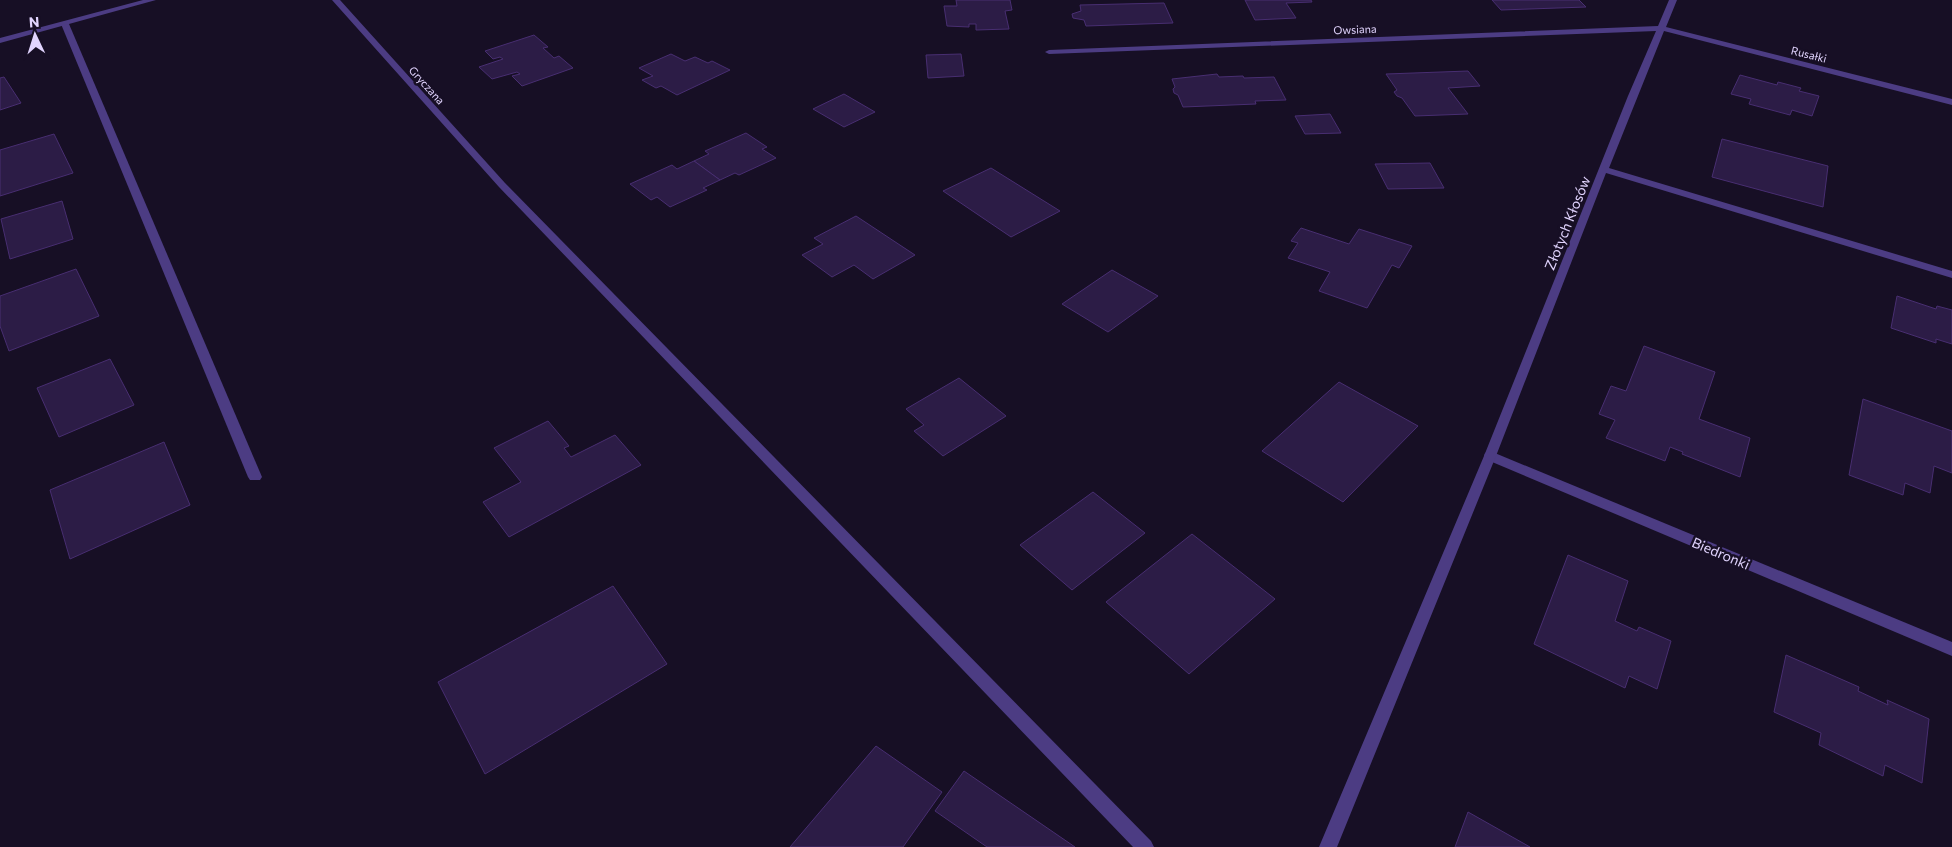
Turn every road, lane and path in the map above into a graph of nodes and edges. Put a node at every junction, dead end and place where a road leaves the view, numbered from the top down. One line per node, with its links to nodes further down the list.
1 (152, 0): 4 (street)
2 (336, 0): 14 (street, Gryczana)
3 (1673, 0): 5 (street, Złotych Kłosów)
4 (65, 24): 6 (street); 12 (street)
5 (1661, 28): 7 (street, Owsiana); 8 (street, Rusałki); 9 (street, Złotych Kłosów)
6 (0, 40)
7 (1049, 52)
8 (1952, 102)
9 (1603, 170): 10 (street); 11 (street, Złotych Kłosów)
10 (1952, 275)
11 (1490, 456): 13 (street, Biedronki); 15 (street, Złotych Kłosów)
12 (255, 477)
13 (1952, 649)
14 (1145, 847)
15 (1328, 847)

